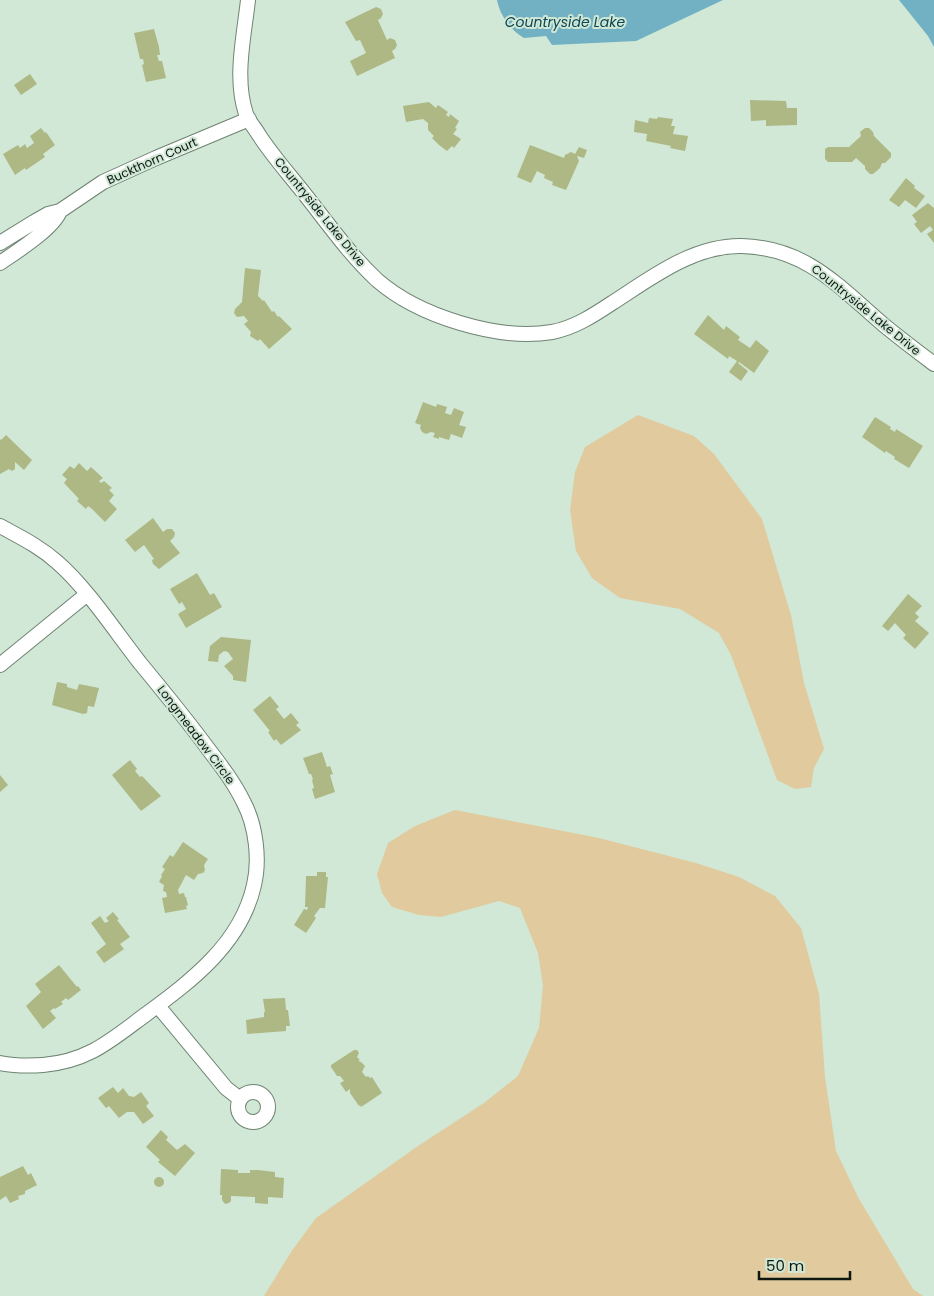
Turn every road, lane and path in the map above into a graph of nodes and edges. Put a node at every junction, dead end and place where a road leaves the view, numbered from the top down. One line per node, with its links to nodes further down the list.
1 (248, 0): 2 (street, Countryside Lake Drive)
2 (249, 119): 3 (street, Buckthorn Court); 6 (street, Countryside Lake Drive)
3 (60, 211): 4 (street, Buckthorn Court); 5 (street, Buckthorn Court)
4 (0, 243)
5 (0, 263)
6 (934, 364)
7 (0, 526): 8 (street, Longmeadow Circle)
8 (86, 595): 9 (street); 10 (street, Longmeadow Circle)
9 (0, 665)
10 (158, 1006): 11 (street, Longmeadow Circle); 12 (street)
11 (0, 1063)
12 (240, 1099)

